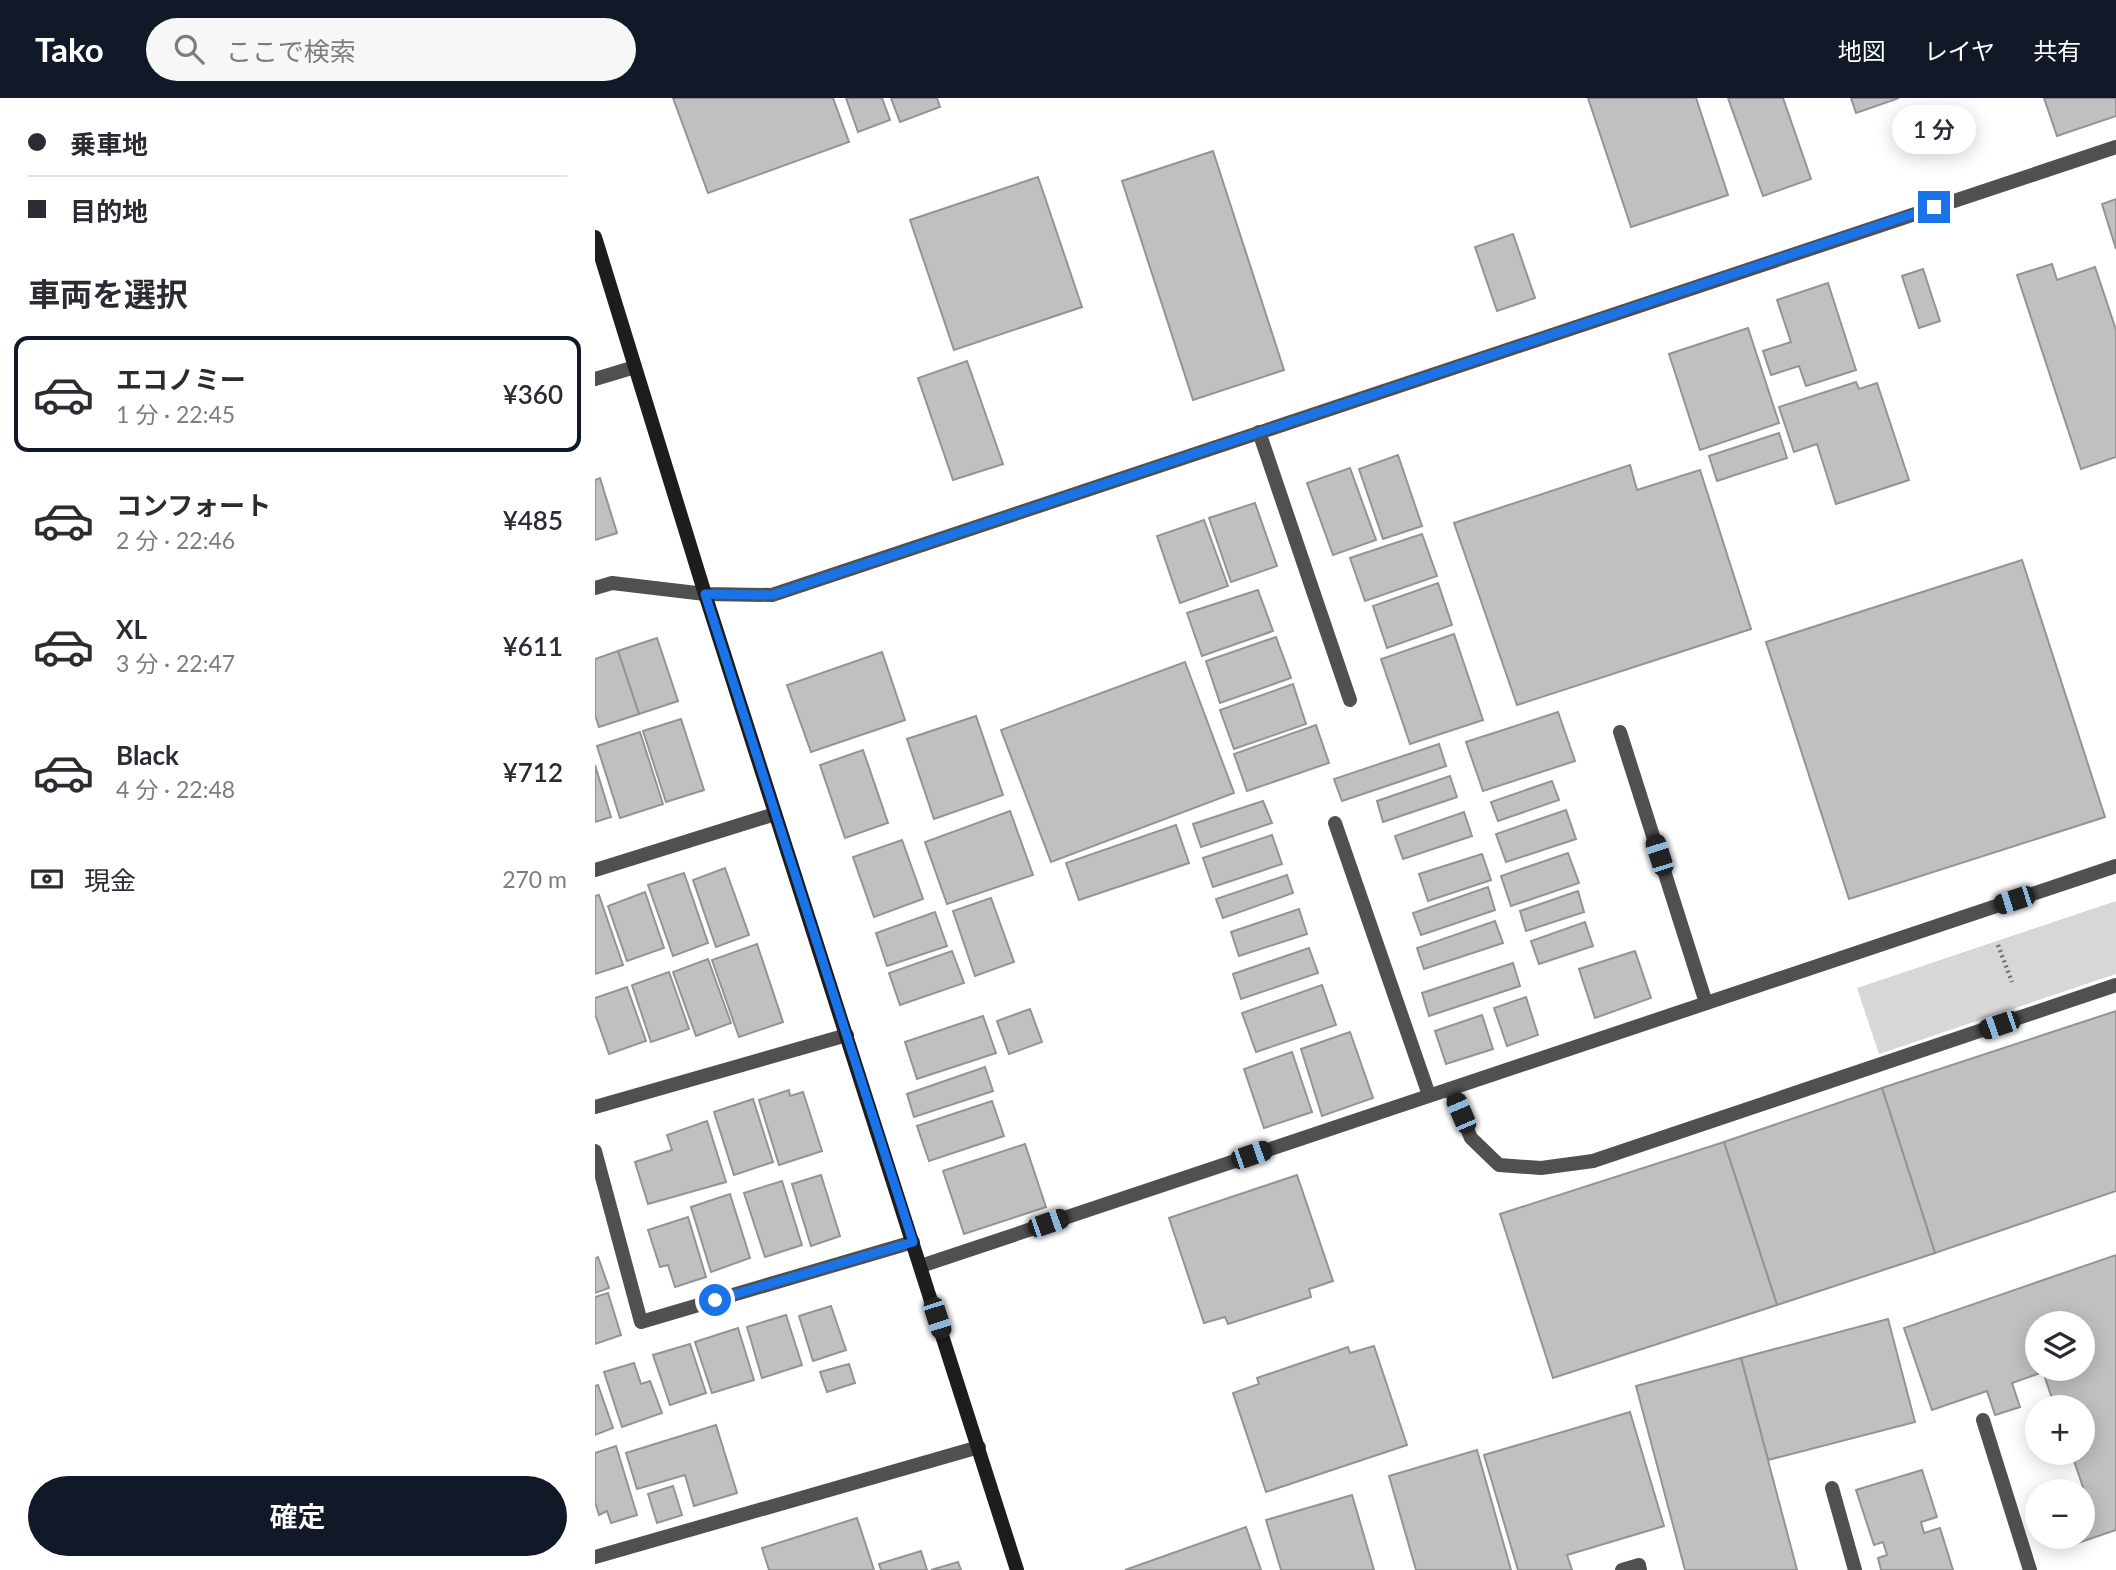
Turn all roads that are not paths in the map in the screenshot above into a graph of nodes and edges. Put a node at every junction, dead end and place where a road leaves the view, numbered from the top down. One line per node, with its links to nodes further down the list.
1 (2116, 147): 5 (street)
2 (595, 237): 3 (street)
3 (635, 368): 4 (street); 7 (street)
4 (595, 379)
5 (1259, 432): 7 (street); 8 (street)
6 (595, 588): 7 (street)
7 (705, 594): 10 (street)
8 (1350, 701)
9 (1620, 732): 15 (street)
10 (775, 814): 13 (street); 16 (street)
11 (1335, 823): 18 (street)
12 (2116, 866): 15 (street)
13 (595, 870)
14 (2116, 985): 17 (street)
15 (1706, 1003): 17 (street)
16 (846, 1035): 19 (street); 21 (street)
17 (1450, 1088): 18 (street)
18 (1429, 1095): 22 (street)
19 (595, 1107)
20 (595, 1152): 21 (street)
21 (913, 1242): 22 (street)
22 (921, 1266): 24 (street)
23 (1983, 1420): 31 (street)
24 (979, 1447): 26 (street); 27 (street)
25 (1832, 1488): 30 (street)
26 (595, 1557)
27 (1017, 1570)
28 (1622, 1570): 29 (street)
29 (1640, 1570)
30 (1855, 1570)
31 (2030, 1570)

